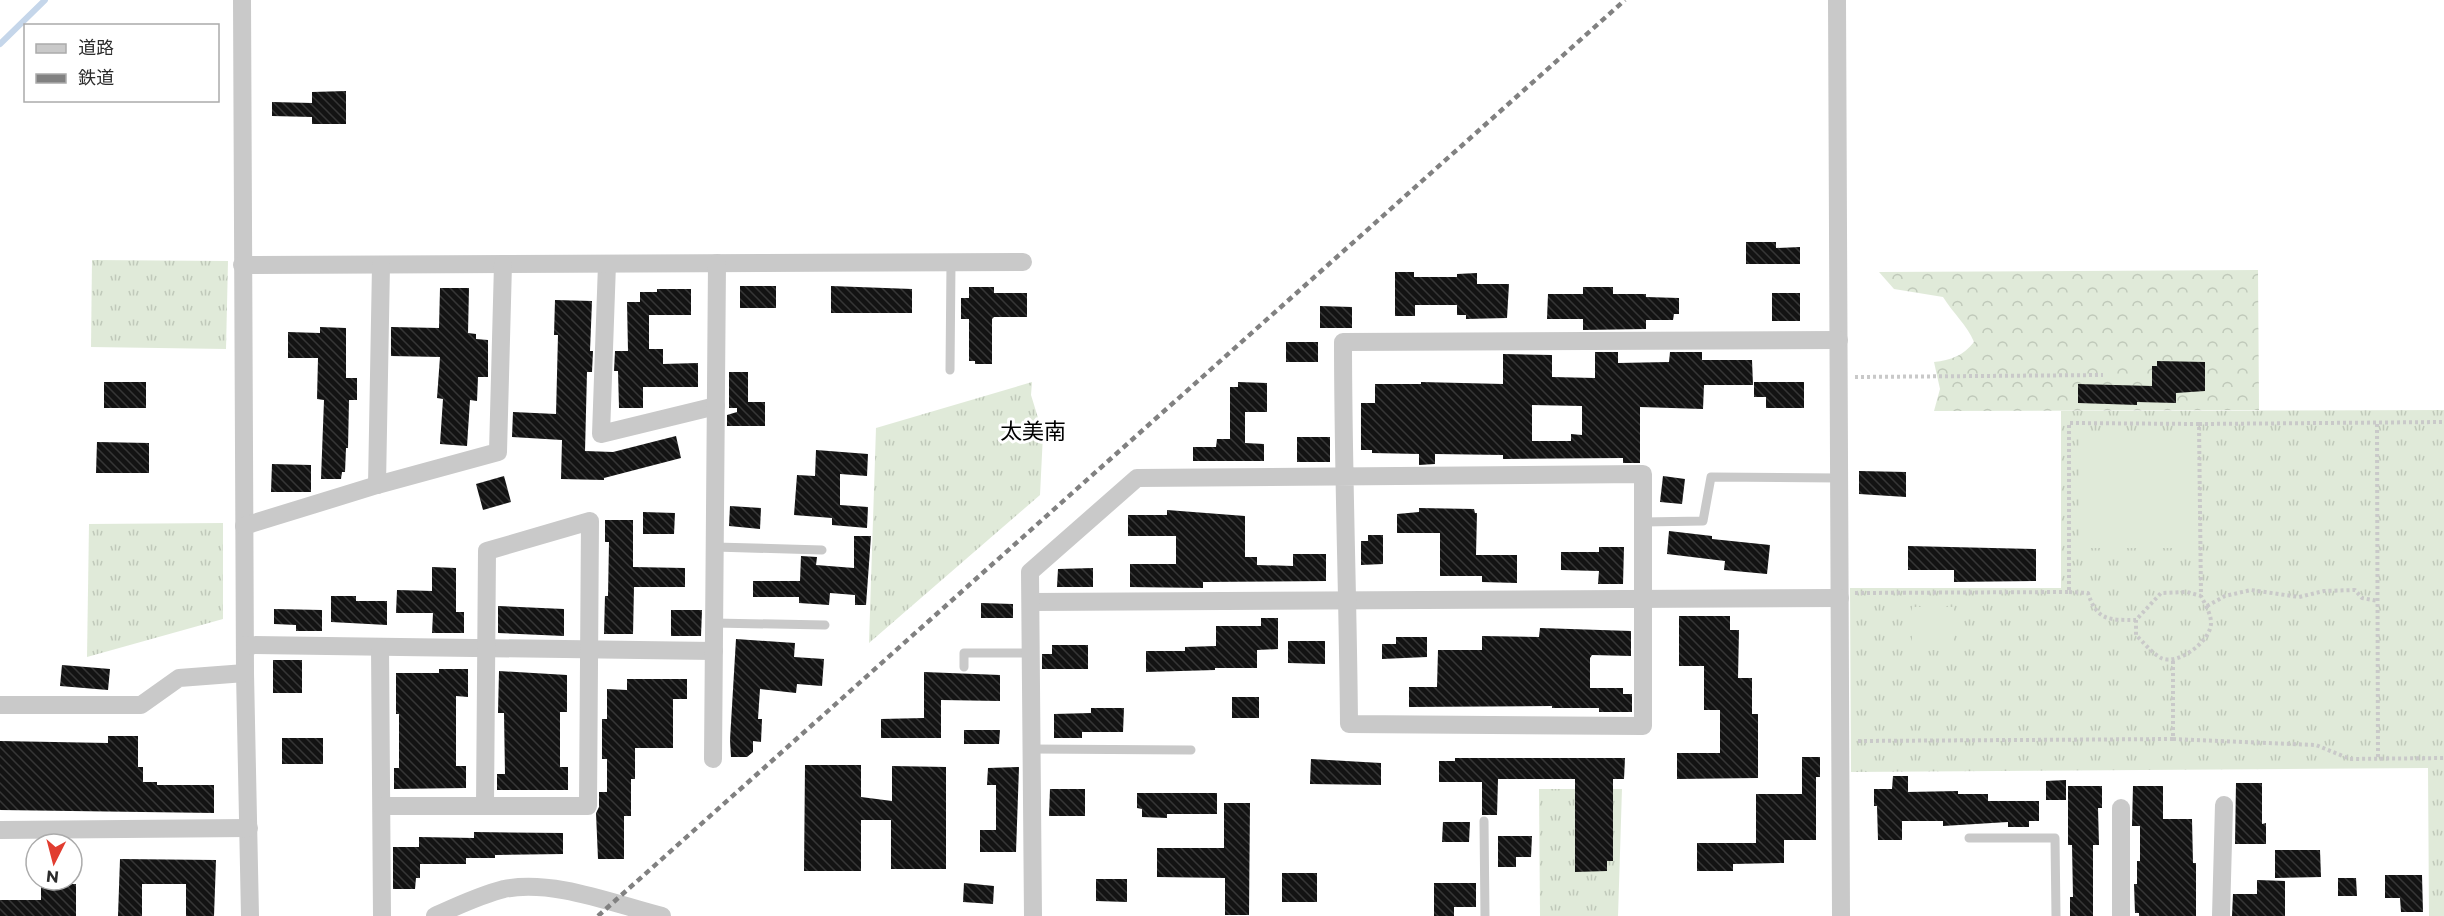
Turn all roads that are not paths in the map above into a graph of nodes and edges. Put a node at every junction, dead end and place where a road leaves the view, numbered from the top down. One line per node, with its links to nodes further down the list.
1 (242, 0): 8 (street)
2 (1837, 0): 10 (street)
3 (1023, 262): 5 (street)
4 (717, 263): 5 (street); 7 (street); 12 (street)
5 (951, 263): 11 (lane)
6 (503, 264): 7 (street); 9 (street); 15 (street)
7 (606, 264): 12 (street)
8 (242, 265): 9 (street); 17 (street)
9 (381, 265): 15 (street)
10 (1839, 340): 13 (street); 14 (street)
11 (950, 370)
12 (716, 406): 18 (street)
13 (1343, 478): 16 (street); 22 (street); 23 (street)
14 (1839, 478): 16 (lane); 20 (street)
15 (377, 485): 17 (street)
16 (1643, 522): 21 (street)
17 (244, 526): 26 (street)
18 (715, 547): 19 (lane); 24 (street)
19 (822, 549)
20 (1840, 596): 21 (street); 52 (street)
21 (1643, 598): 22 (street); 22 (street)
22 (1348, 600): 23 (street)
23 (1030, 602): 31 (street)
24 (714, 623): 25 (lane); 30 (street)
25 (825, 625)
26 (245, 645): 27 (street); 33 (street)
27 (381, 647): 28 (street); 39 (street)
28 (487, 648): 29 (street); 29 (street); 40 (street)
29 (589, 649): 30 (street); 40 (street)
30 (714, 651): 37 (street)
31 (1030, 653): 32 (lane); 35 (street)
32 (964, 667)
33 (245, 673): 34 (street); 43 (street)
34 (0, 705)
35 (1031, 749): 36 (lane); 50 (street)
36 (1191, 750)
37 (713, 759)
38 (2224, 805): 55 (street)
39 (382, 806): 40 (street); 47 (street)
40 (485, 806)
41 (2121, 808): 54 (street)
42 (1484, 821): 51 (lane)
43 (249, 828): 44 (street); 46 (street)
44 (0, 830)
45 (1969, 838): 53 (lane)
46 (250, 916)
47 (381, 916)
48 (435, 916): 49 (street)
49 (662, 916)
50 (1033, 916)
51 (1485, 916)
52 (1841, 916)
53 (2056, 916)
54 (2121, 916)
55 (2222, 916)

